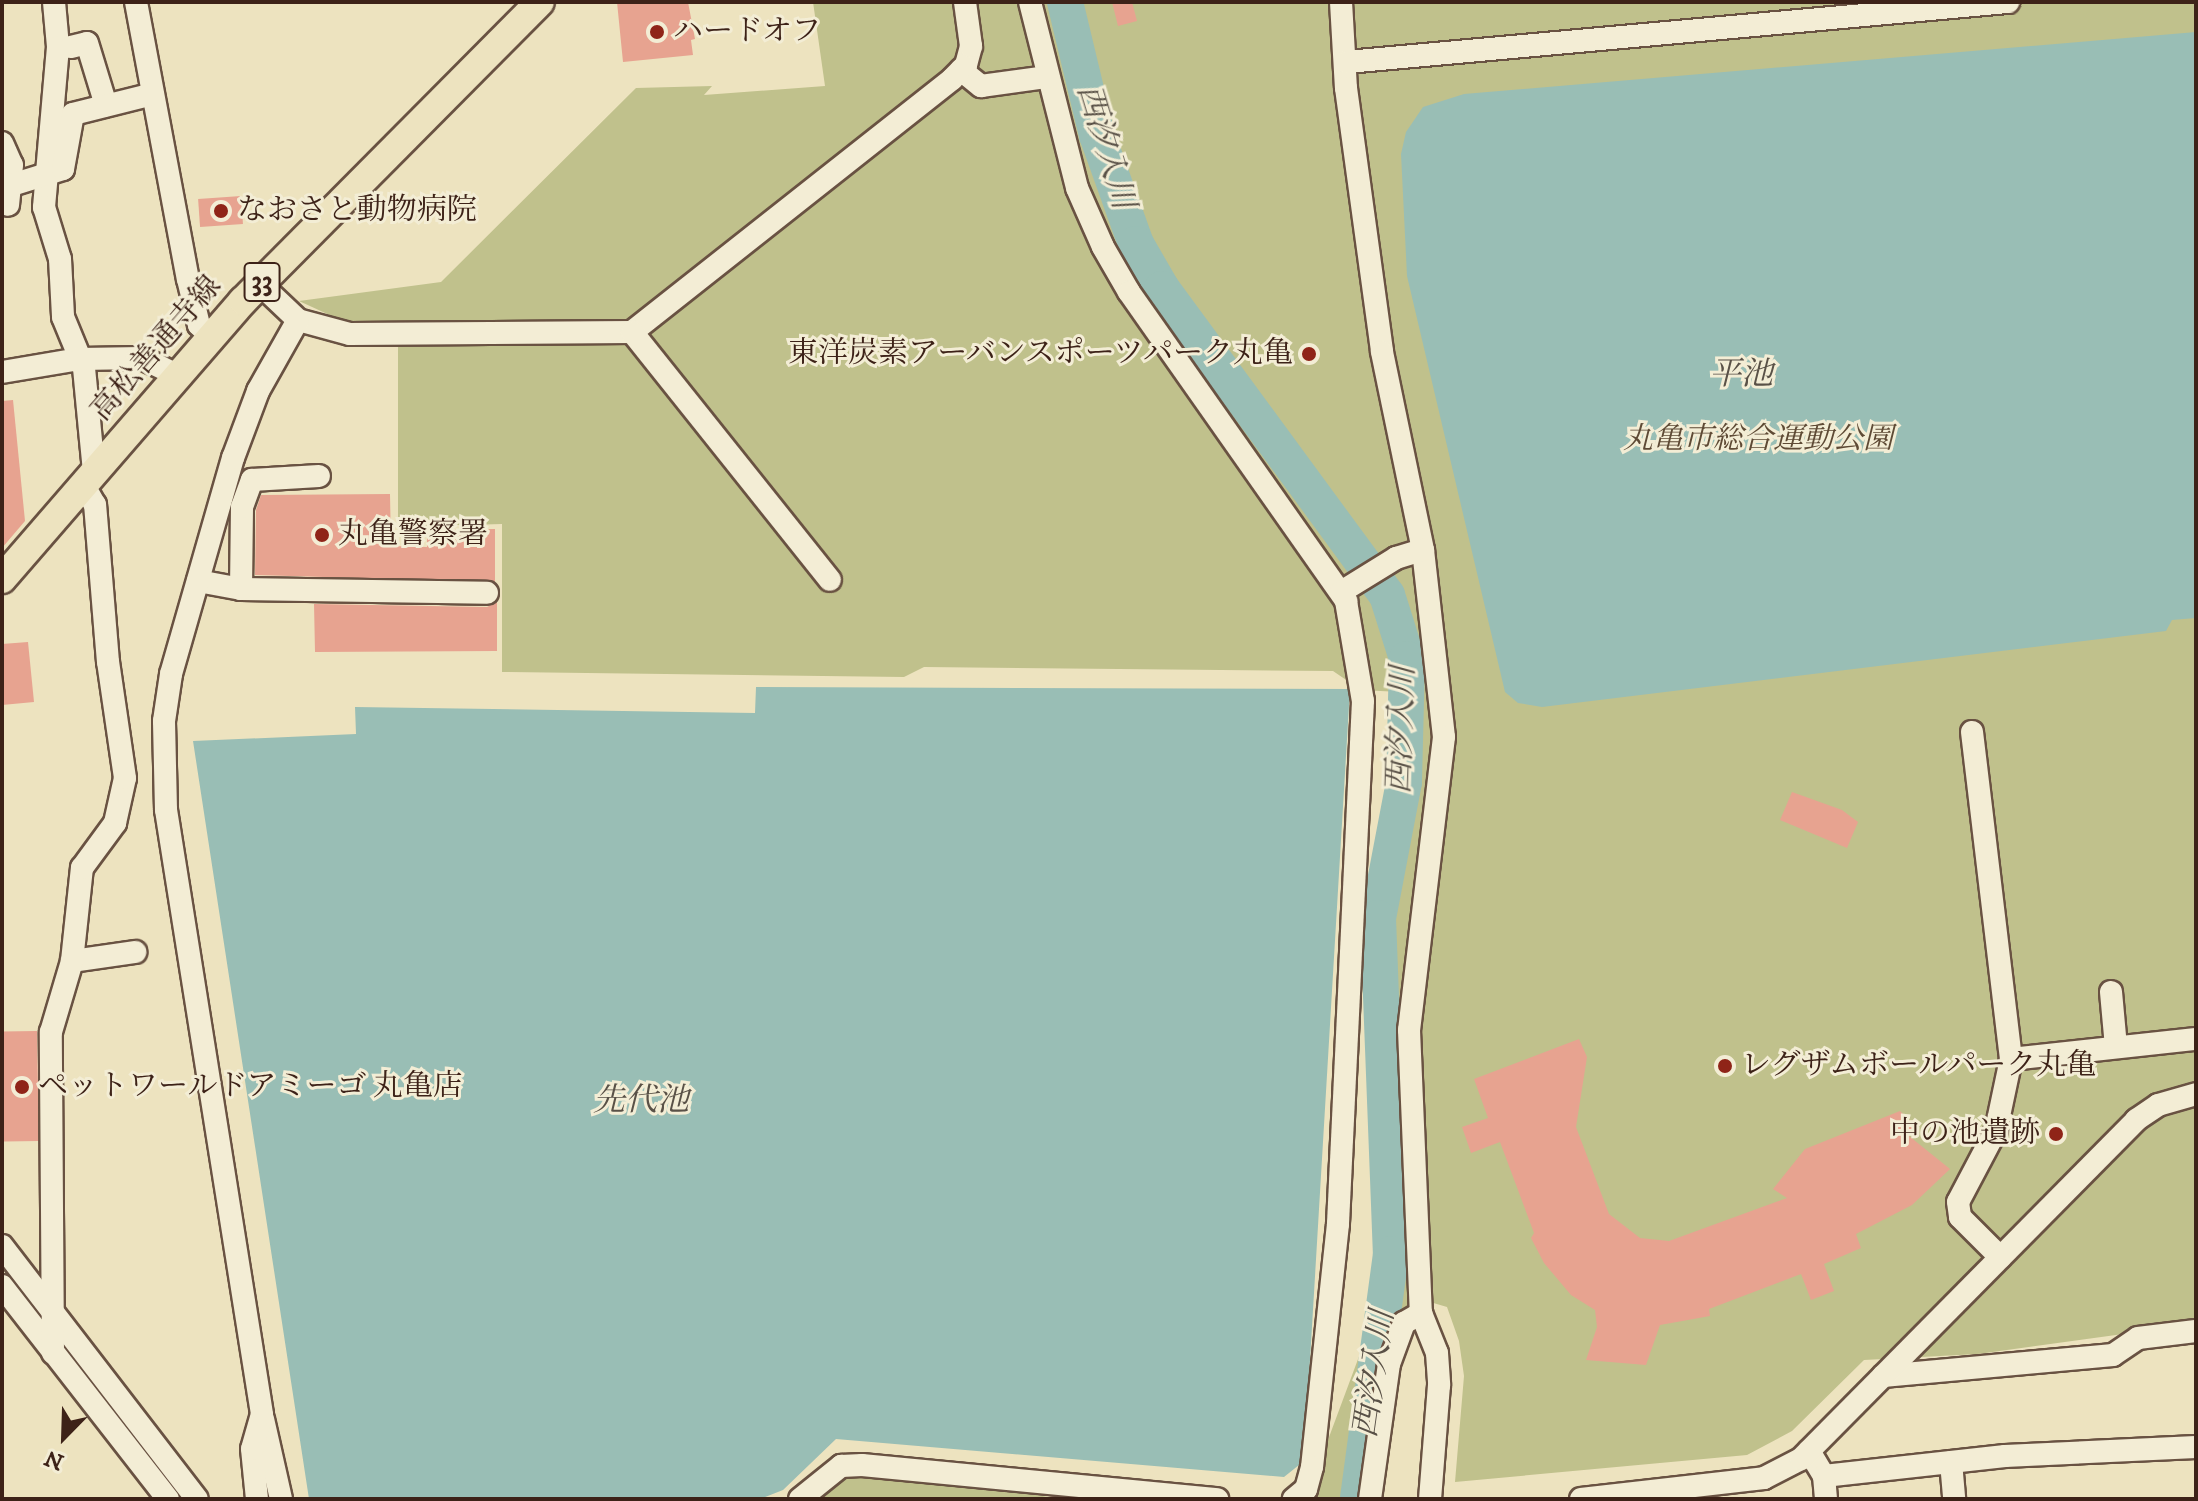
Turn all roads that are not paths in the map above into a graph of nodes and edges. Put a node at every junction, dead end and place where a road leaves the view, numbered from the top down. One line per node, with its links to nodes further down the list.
1 (54, 2): 16 (street)
2 (136, 2): 13 (street)
3 (540, 2): 8 (main road, 高松善通寺線 / 33)
4 (965, 2): 11 (street)
5 (1030, 2): 12 (street)
6 (1341, 2): 10 (street)
7 (2008, 2): 10 (street)
8 (512, 16): 18 (main road, 高松善通寺線 / 33)
9 (71, 47): 14 (street)
10 (1347, 62): 27 (street)
11 (961, 70): 12 (street); 20 (street)
12 (1047, 77): 32 (street)
13 (153, 94): 14 (street); 21 (street)
14 (106, 105): 16 (street)
15 (2, 143): 17 (street)
16 (48, 172): 17 (street); 22 (street)
17 (7, 193)
18 (260, 284): 19 (street); 21 (main road, 高松善通寺線 / 33)
19 (298, 320): 20 (street); 30 (street)
20 (632, 332): 29 (street)
21 (212, 337): 24 (main road, 高松善通寺線 / 33)
22 (80, 359): 23 (street); 24 (street); 26 (street)
23 (2, 372)
24 (177, 375): 26 (main road, 高松善通寺線 / 33)
25 (319, 476): 31 (street)
26 (89, 478): 28 (main road, 高松善通寺線 / 33); 36 (street)
27 (1423, 550): 32 (street); 45 (street)
28 (2, 579)
29 (830, 580)
30 (198, 581): 31 (street); 50 (street)
31 (241, 589): 33 (street)
32 (1341, 592): 61 (street)
33 (487, 593)
34 (1972, 732): 40 (street)
35 (135, 952): 36 (street)
36 (72, 961): 46 (street)
37 (2111, 992): 39 (street)
38 (2196, 1039): 39 (street)
39 (2116, 1047): 40 (street)
40 (2011, 1059): 43 (street)
41 (2196, 1094): 43 (street)
42 (2, 1246): 46 (street)
43 (2000, 1257): 49 (street)
44 (2, 1286): 48 (street)
45 (1421, 1313): 62 (street); 63 (street)
46 (55, 1315): 48 (street); 56 (street)
47 (2196, 1331): 49 (street)
48 (53, 1353): 55 (street)
49 (1883, 1376): 52 (street)
50 (262, 1414): 57 (street); 58 (street)
51 (2196, 1447): 53 (street)
52 (1809, 1451): 54 (street); 64 (street)
53 (1951, 1462): 54 (street); 66 (street)
54 (1824, 1476): 65 (street)
55 (168, 1499)
56 (197, 1499)
57 (257, 1499)
58 (281, 1499)
59 (800, 1499): 60 (street)
60 (1217, 1499)
61 (1294, 1499)
62 (1370, 1499)
63 (1430, 1499)
64 (1581, 1499)
65 (1826, 1499)
66 (1954, 1499)

